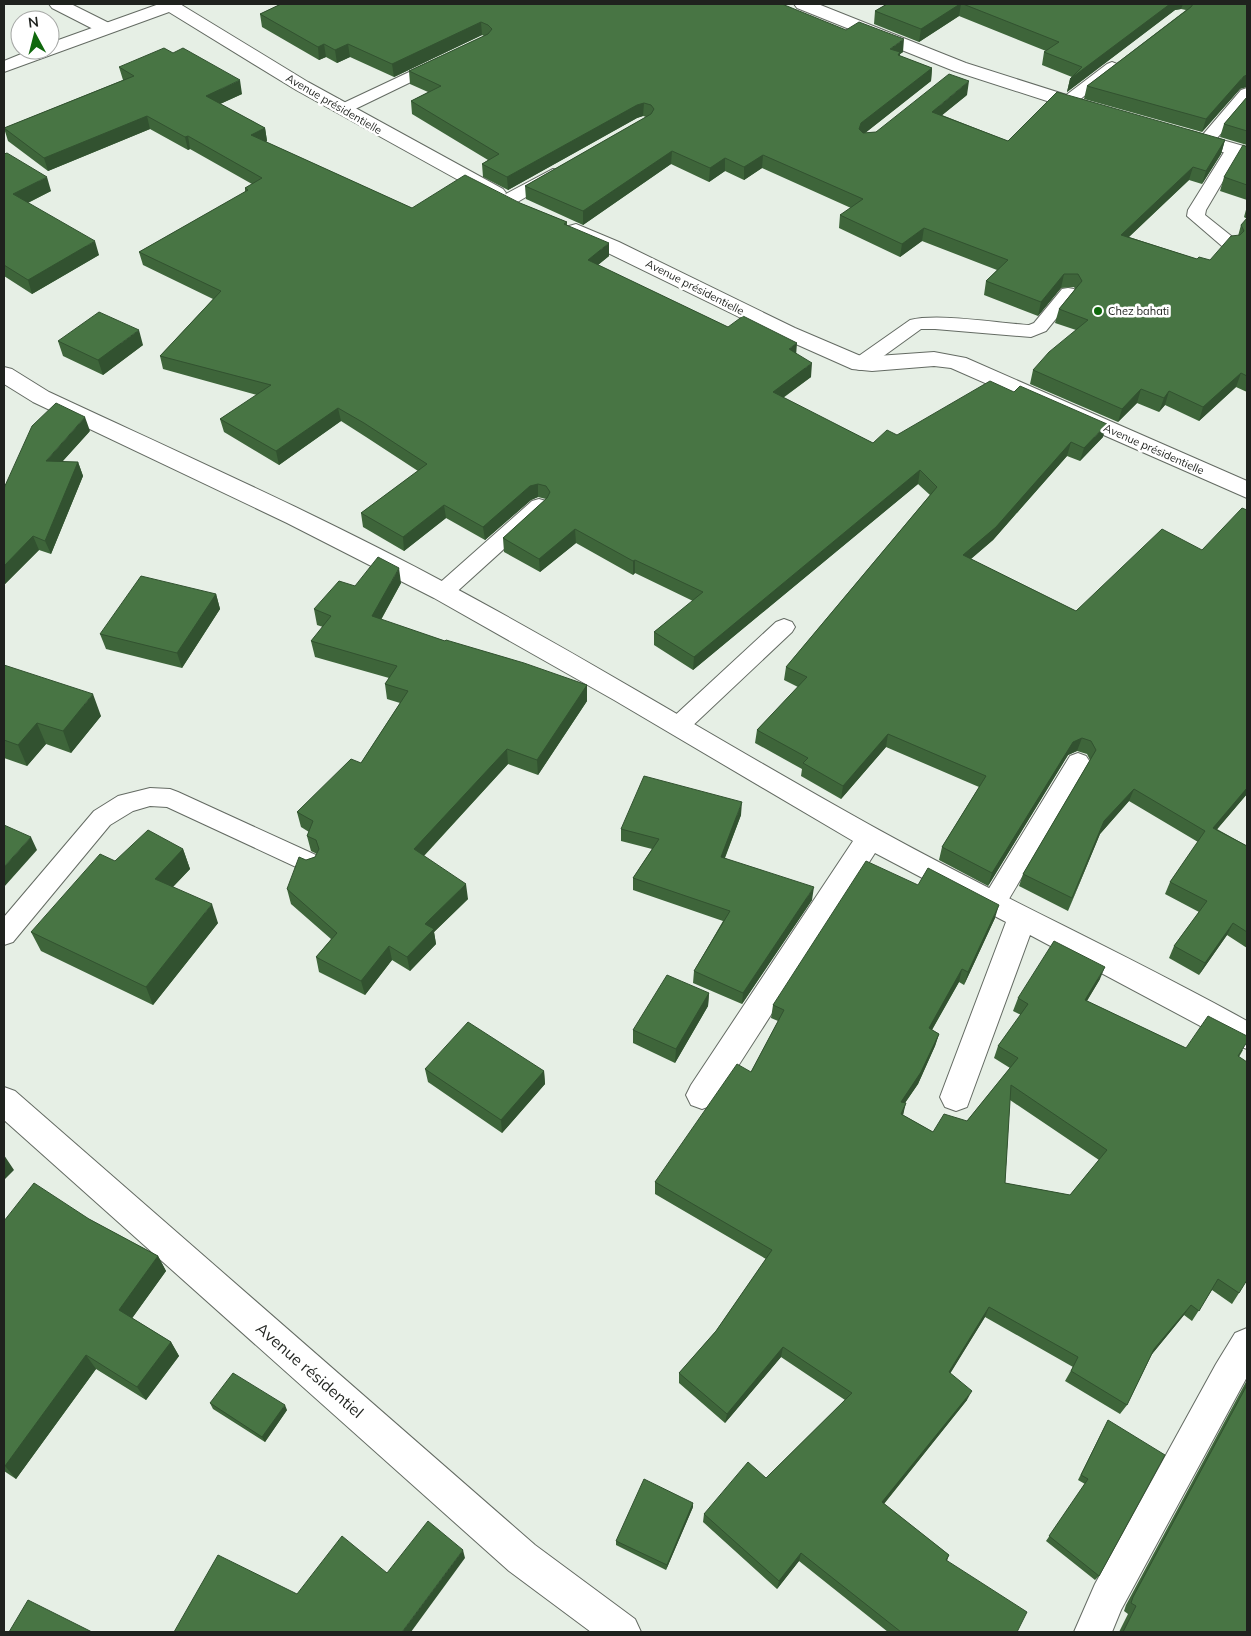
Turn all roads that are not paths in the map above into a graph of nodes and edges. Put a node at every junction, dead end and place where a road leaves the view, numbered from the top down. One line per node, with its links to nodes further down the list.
1 (58, 4): 4 (street)
2 (172, 4): 4 (street); 14 (street, Avenue présidentielle)
3 (803, 4): 10 (street)
4 (105, 28): 5 (street)
5 (60, 46)
6 (457, 55): 14 (lane)
7 (1128, 56): 13 (lane)
8 (21, 60): 9 (street)
9 (4, 66)
10 (960, 66): 11 (lane); 13 (street)
11 (945, 79)
12 (1247, 93): 17 (lane)
13 (1067, 102): 15 (street)
14 (343, 109): 20 (street, Avenue présidentielle)
15 (1103, 112)
16 (1174, 132): 17 (street)
17 (1206, 141): 18 (street)
18 (1240, 151): 23 (lane)
19 (567, 166): 20 (lane)
20 (508, 200): 21 (street, Avenue présidentielle)
21 (529, 210)
22 (556, 222): 25 (street, Avenue présidentielle)
23 (1229, 243)
24 (1068, 293): 25 (lane)
25 (860, 364): 27 (street, Avenue présidentielle)
26 (4, 374): 29 (street)
27 (1247, 490)
28 (539, 506): 29 (lane)
29 (443, 592): 31 (street)
30 (784, 627): 31 (lane)
31 (679, 726): 33 (street)
32 (1078, 762): 35 (lane)
33 (870, 838): 35 (street); 39 (street)
34 (309, 863): 37 (lane)
35 (994, 902): 36 (street)
36 (1022, 917): 38 (street); 40 (street)
37 (4, 935)
38 (1247, 1036)
39 (702, 1095)
40 (956, 1097)
41 (4, 1101): 43 (street, Avenue résidentiel)
42 (1247, 1345): 44 (street)
43 (622, 1632)
44 (1093, 1632)

